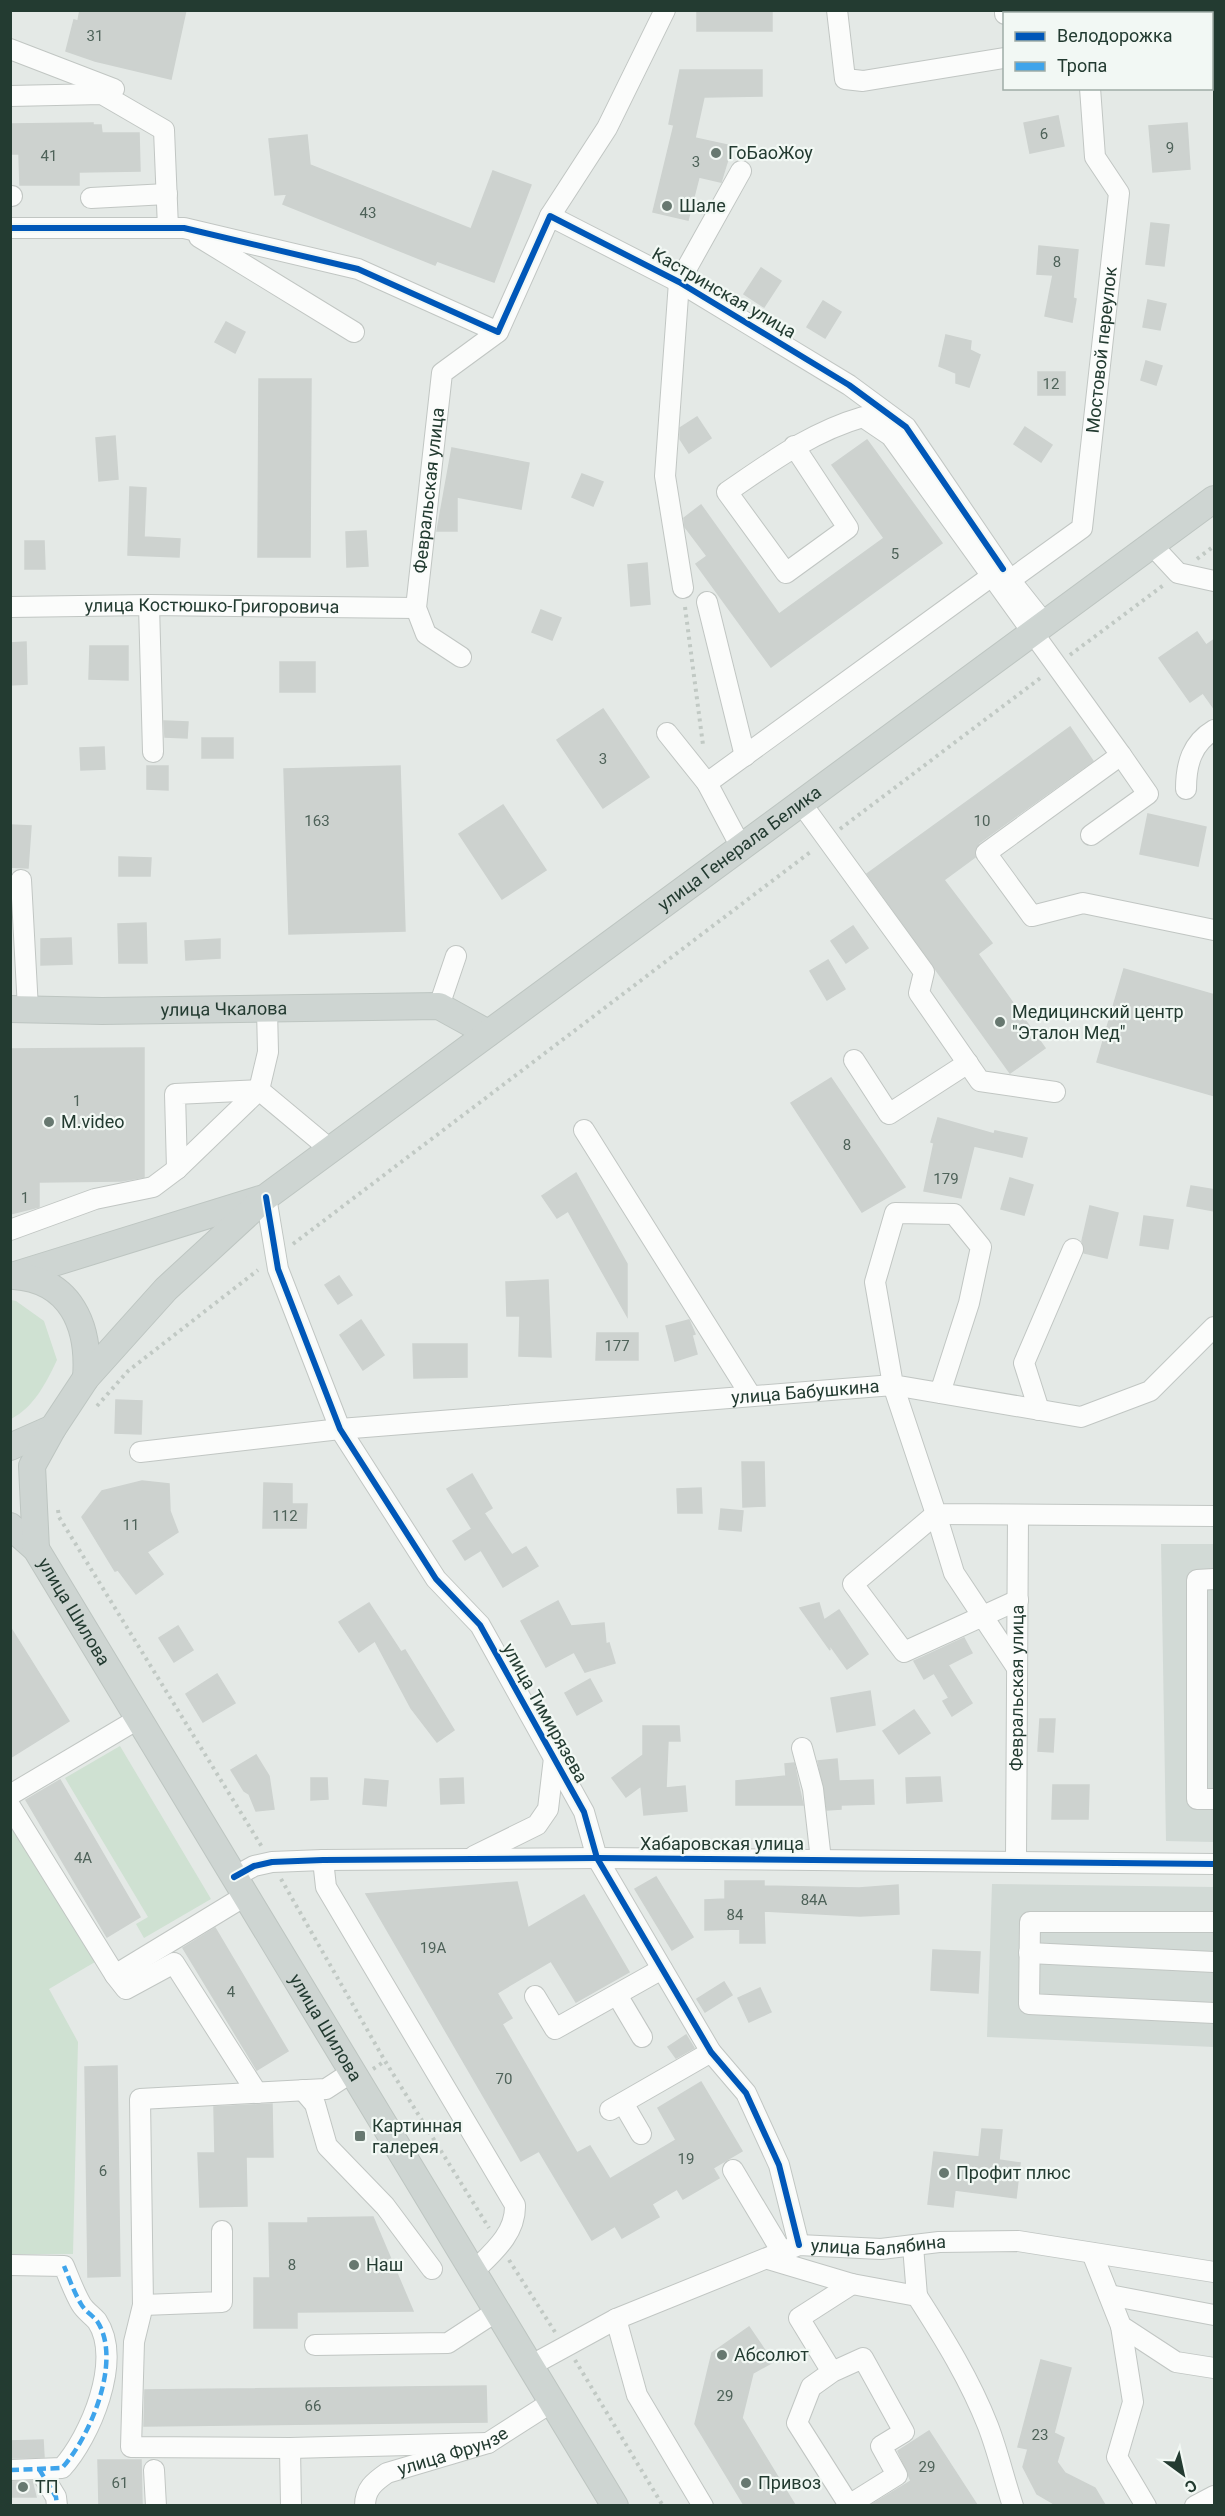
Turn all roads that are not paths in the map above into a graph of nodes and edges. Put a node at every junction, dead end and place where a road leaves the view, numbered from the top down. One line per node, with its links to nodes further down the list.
1 (665, 10): 11 (street)
2 (837, 10): 4 (street)
3 (10, 50): 6 (street)
4 (1003, 58)
5 (1090, 90): 20 (street, Мостовой переулок)
6 (126, 94)
7 (10, 96): 9 (street)
8 (741, 171): 14 (street)
9 (167, 194): 10 (street); 13 (street)
10 (91, 198)
11 (550, 216): 14 (street, Кастринская улица); 16 (street)
12 (10, 228): 13 (street)
13 (176, 228): 15 (street); 16 (street)
14 (679, 282): 20 (street, Кастринская улица); 22 (street)
15 (354, 332)
16 (498, 332): 26 (street, Февральская улица)
17 (794, 446): 17 (street); 20 (street)
18 (1215, 499): 19 (main road, улица Генерала Белика)
19 (1152, 545): 21 (street); 27 (main road, улица Генерала Белика)
20 (1001, 575): 27 (street); 33 (street, Мостовой переулок)
21 (1215, 581)
22 (683, 588)
23 (707, 602): 33 (street)
24 (148, 605): 25 (street, улица Костюшко-Григоровича); 26 (street, улица Костюшко-Григоровича); 31 (street)
25 (10, 607)
26 (416, 608): 28 (street, Февральская улица)
27 (1039, 628): 32 (street); 36 (main road, улица Генерала Белика)
28 (461, 657)
29 (1215, 730): 35 (street)
30 (668, 733): 34 (street)
31 (153, 752)
32 (1121, 754): 37 (street); 40 (street)
33 (745, 756): 34 (street, Мостовой переулок)
34 (707, 783): 38 (street)
35 (1186, 789)
36 (801, 803): 38 (main road, улица Генерала Белика); 47 (street)
37 (1090, 835)
38 (741, 847): 45 (main road, улица Генерала Белика)
39 (21, 880): 44 (street)
40 (1215, 930)
41 (456, 956): 42 (street)
42 (439, 1006): 43 (main road, улица Чкалова); 45 (main road)
43 (267, 1008): 44 (main road, улица Чкалова); 48 (street)
44 (19, 1009)
45 (488, 1034): 51 (main road, улица Генерала Белика)
46 (854, 1060): 47 (street)
47 (968, 1063): 49 (street)
48 (259, 1090): 51 (street); 52 (street); 52 (street)
49 (1055, 1092)
50 (584, 1130): 61 (street)
51 (331, 1150): 53 (main road, улица Генерала Белика)
52 (177, 1169): 54 (street)
53 (266, 1197): 56 (main road); 58 (main road); 64 (street, улица Тимирязева)
54 (10, 1230)
55 (1072, 1248): 62 (street)
56 (13, 1276): 58 (main road)
57 (1215, 1327): 62 (street)
58 (86, 1378): 63 (main road)
59 (892, 1385): 60 (street); 60 (street); 61 (street, улица Бабушкина); 67 (street, улица Бабушкина)
60 (940, 1393): 62 (street)
61 (751, 1396): 64 (street, улица Бабушкина)
62 (1039, 1410)
63 (53, 1428): 65 (main road); 71 (main road)
64 (340, 1429): 66 (street, улица Бабушкина); 78 (street, улица Тимирязева)
65 (10, 1447)
66 (140, 1452)
67 (936, 1514): 68 (street); 74 (street, улица Бабушкина); 74 (street)
68 (1018, 1515): 69 (street); 73 (street, Февральская улица)
69 (1215, 1516)
70 (10, 1526): 71 (main road)
71 (36, 1549): 76 (main road, улица Шилова)
72 (1215, 1579): 80 (street)
73 (1018, 1600): 74 (street); 75 (street, Февральская улица)
74 (983, 1616): 75 (street, улица Бабушкина)
75 (1017, 1668): 86 (street, Февральская улица)
76 (138, 1719): 79 (street); 88 (main road, улица Шилова)
77 (802, 1748): 85 (street)
78 (554, 1758): 82 (street, улица Тимирязева); 83 (street)
79 (10, 1795)
80 (1215, 1799)
81 (10, 1806): 93 (street)
82 (597, 1858): 83 (street, Хабаровская улица); 85 (street, Хабаровская улица); 92 (street, улица Тимирязева)
83 (465, 1859): 84 (street, Хабаровская улица)
84 (323, 1860): 88 (street, Хабаровская улица); 111 (street)
85 (821, 1860): 86 (street, Хабаровская улица)
86 (1016, 1860): 87 (street, Хабаровская улица)
87 (1215, 1864)
88 (239, 1887): 93 (street, Хабаровская улица); 99 (main road, улица Шилова)
89 (1215, 1922): 90 (street)
90 (1029, 1953): 91 (street); 96 (street)
91 (1215, 1962)
92 (662, 1969): 94 (street); 98 (street, улица Тимирязева)
93 (115, 1975): 101 (street)
94 (616, 1995): 95 (street); 97 (street)
95 (535, 1996)
96 (1215, 2013)
97 (642, 2037)
98 (711, 2052): 102 (street); 106 (street, улица Тимирязева)
99 (352, 2072): 100 (street); 111 (main road, улица Шилова)
100 (303, 2090): 101 (street); 110 (street)
101 (257, 2092): 117 (street)
102 (641, 2134)
103 (733, 2170): 106 (street)
104 (222, 2231): 117 (street)
105 (913, 2246): 106 (street, улица Балябина); 107 (street, улица Балябина); 109 (street)
106 (783, 2252): 113 (street); 120 (street, улица Балябина)
107 (1092, 2253): 112 (street, улица Балябина); 115 (street)
108 (10, 2265): 123 (street)
109 (915, 2267): 114 (street); 116 (street)
110 (432, 2268)
111 (473, 2272): 118 (main road, улица Шилова)
112 (1215, 2272)
113 (852, 2284): 114 (street); 127 (street)
114 (880, 2288): 116 (street)
115 (1109, 2295): 119 (street); 121 (street)
116 (917, 2296): 141 (street)
117 (143, 2305): 122 (street)
118 (497, 2311): 124 (street); 125 (main road, улица Шилова)
119 (1215, 2315)
120 (616, 2319): 125 (street, улица Балябина); 140 (street)
121 (1121, 2326): 126 (street); 142 (street)
122 (134, 2342): 123 (street); 130 (street)
123 (104, 2344): 131 (street)
124 (315, 2345)
125 (530, 2366): 128 (main road, улица Шилова)
126 (1215, 2368)
127 (832, 2372): 127 (street)
128 (552, 2402): 129 (street, улица Фрунзе); 139 (main road, улица Шилова)
129 (488, 2443): 130 (street); 138 (street, улица Фрунзе)
130 (290, 2448): 137 (street)
131 (39, 2469): 132 (street); 135 (street)
132 (10, 2470)
133 (154, 2470): 136 (street)
134 (1215, 2496): 143 (street)
135 (57, 2505)
136 (156, 2505)
137 (291, 2505)
138 (365, 2505)
139 (615, 2505)
140 (703, 2505)
141 (1013, 2505)
142 (1146, 2505)
143 (1195, 2505)

